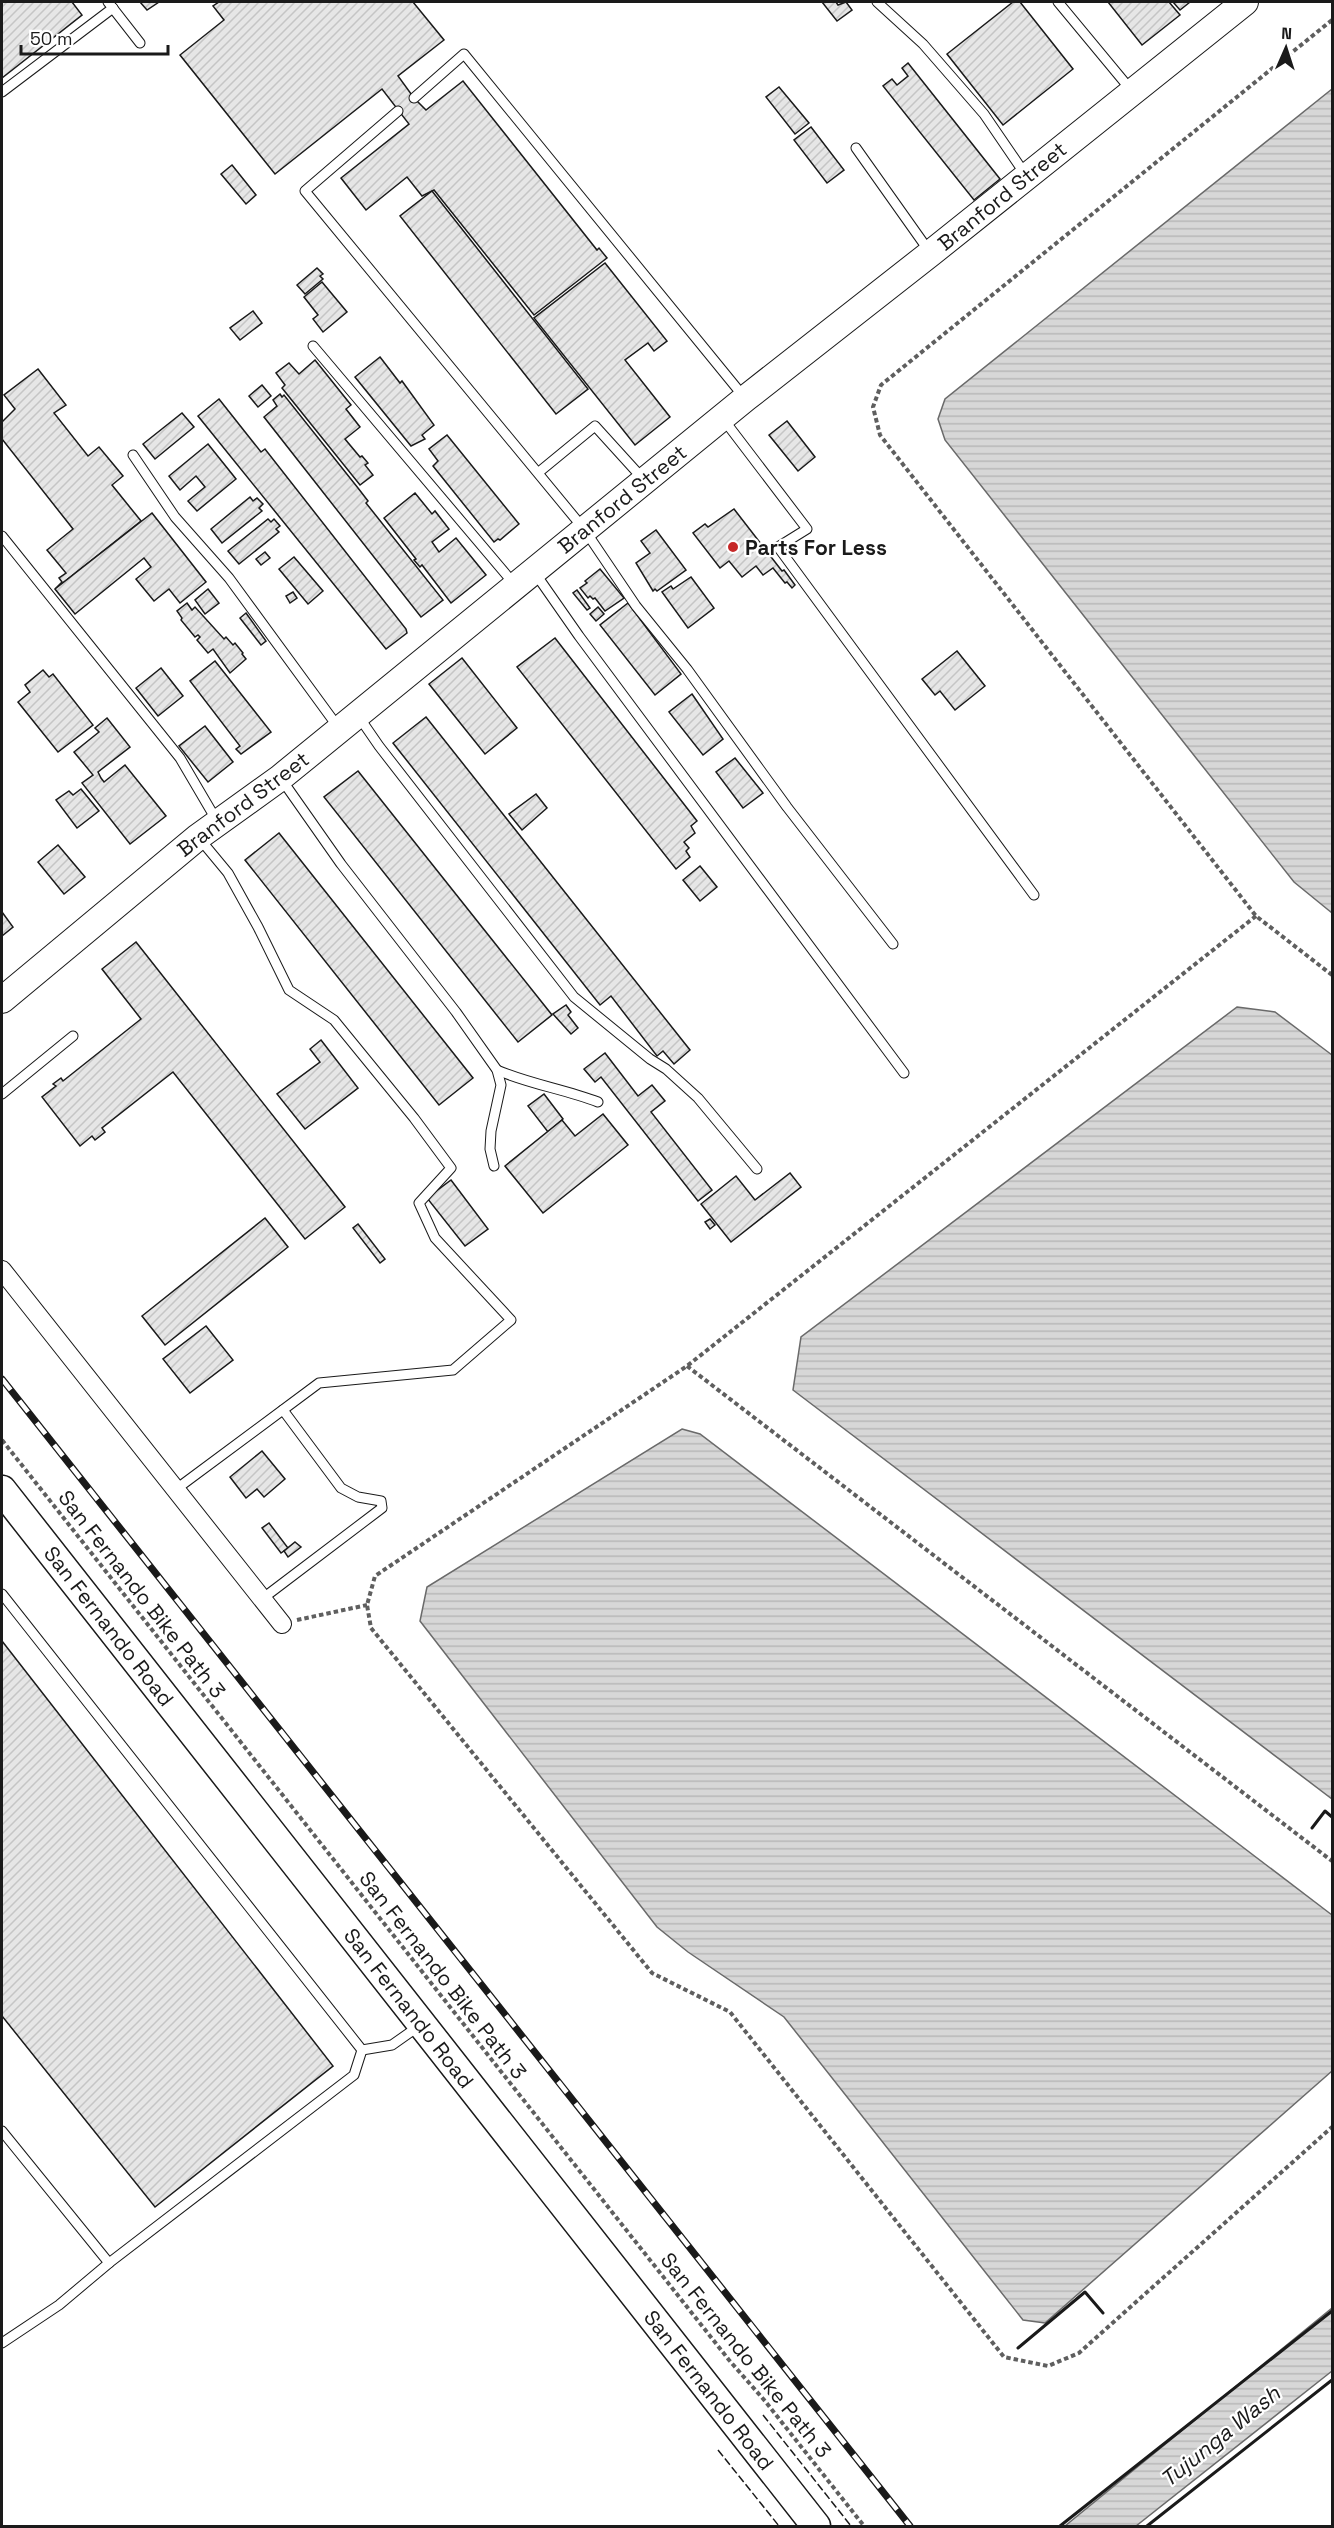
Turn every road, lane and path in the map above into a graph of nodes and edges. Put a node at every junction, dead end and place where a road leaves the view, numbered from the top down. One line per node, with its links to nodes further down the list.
1 (878, 2): 12 (lane)
2 (1058, 2): 8 (lane)
3 (1245, 2): 8 (main road, Branford Street)
4 (110, 5): 6 (lane); 7 (lane)
5 (1332, 20): 27 (path)
6 (140, 43)
7 (2, 92)
8 (1132, 92): 12 (main road, Branford Street)
9 (414, 98): 15 (lane)
10 (398, 111): 18 (lane)
11 (856, 148): 13 (lane)
12 (1026, 176): 13 (main road, Branford Street)
13 (931, 254): 15 (main road, Branford Street)
14 (313, 346): 22 (lane)
15 (746, 398): 16 (main road, Branford Street)
16 (722, 418): 19 (main road, Branford Street); 26 (lane)
17 (134, 454): 23 (lane)
18 (539, 471): 19 (lane); 20 (lane)
19 (645, 481): 20 (main road, Branford Street)
20 (584, 529): 22 (main road, Branford Street); 28 (lane)
21 (2, 536): 25 (lane)
22 (524, 578): 23 (main road, Branford Street); 33 (lane)
23 (348, 722): 24 (main road, Branford Street); 37 (lane)
24 (280, 778): 25 (main road, Branford Street); 32 (lane)
25 (208, 830): 30 (main road, Branford Street); 40 (lane)
26 (1034, 895)
27 (1256, 916): 29 (path); 39 (path)
28 (893, 944)
29 (1332, 975)
30 (2, 1000)
31 (73, 1036): 34 (lane)
32 (497, 1070): 35 (lane); 36 (lane)
33 (904, 1073)
34 (2, 1094)
35 (598, 1102)
36 (494, 1166)
37 (756, 1169)
38 (2, 1270): 43 (street)
39 (687, 1366): 46 (path); 48 (path)
40 (283, 1410): 43 (lane); 45 (lane)
41 (2, 1440): 56 (path, San Fernando Bike Path 3)
42 (2, 1490): 49 (main road, San Fernando Road)
43 (175, 1490): 45 (street)
44 (2, 1594): 50 (lane)
45 (262, 1599): 47 (street)
46 (367, 1605): 47 (path); 51 (path)
47 (282, 1624)
48 (1332, 1861)
49 (421, 2024): 50 (lane); 55 (main road, San Fernando Road)
50 (362, 2050): 53 (lane)
51 (1332, 2127)
52 (2, 2132): 53 (lane)
53 (109, 2263): 54 (lane)
54 (2, 2343)
55 (816, 2526)
56 (864, 2526)

